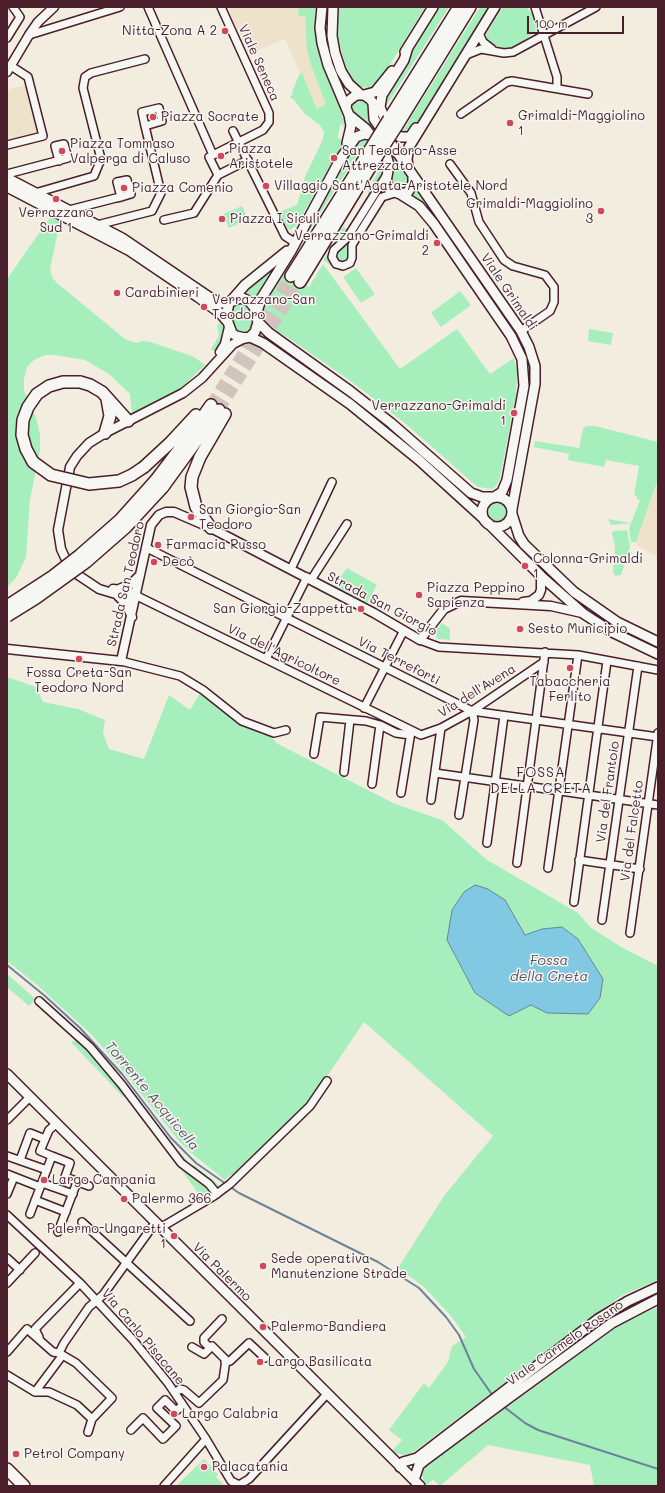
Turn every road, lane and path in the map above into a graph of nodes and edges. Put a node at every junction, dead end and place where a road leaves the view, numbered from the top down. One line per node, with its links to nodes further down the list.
1 (13, 7): 17 (street)
2 (54, 7): 16 (street)
3 (120, 7): 16 (street)
4 (148, 7): 35 (street)
5 (221, 7): 33 (street, Viale Seneca)
6 (322, 7): 26 (main road)
7 (332, 7): 24 (main road, Viale Grimaldi)
8 (433, 7): 18 (main road)
9 (458, 7): 29 (main road)
10 (470, 7): 29 (main road)
11 (495, 7): 14 (main road)
12 (535, 7): 15 (street)
13 (596, 7): 15 (street)
14 (479, 33): 19 (street); 20 (main road)
15 (544, 34): 19 (street); 23 (street)
16 (29, 35): 22 (street)
17 (7, 38)
18 (408, 47): 24 (main road); 27 (main road)
19 (496, 52): 20 (street)
20 (464, 56): 27 (main road)
21 (145, 59): 46 (street)
22 (9, 69): 34 (street)
23 (557, 88): 25 (street); 28 (street)
24 (362, 94): 26 (main road); 40 (main road, Viale Grimaldi)
25 (588, 94)
26 (347, 112): 32 (main road); 36 (main road)
27 (430, 112): 40 (main road)
28 (461, 114)
29 (392, 123): 53 (main road, bridge)
30 (146, 130): 51 (street)
31 (233, 131): 33 (street)
32 (371, 135): 36 (main road); 43 (main road)
33 (239, 142): 35 (street); 37 (street)
34 (7, 145)
35 (213, 155): 42 (street)
36 (341, 158): 52 (main road)
37 (248, 160): 42 (street); 52 (street)
38 (57, 161): 41 (street)
39 (450, 164): 57 (street)
40 (411, 173): 47 (main road); 57 (main road, Viale Grimaldi)
41 (7, 174)
42 (218, 175): 50 (street)
43 (386, 176): 47 (main road); 47 (street)
44 (7, 178): 46 (main road)
45 (7, 187): 56 (main road)
46 (36, 193): 49 (main road)
47 (397, 194): 66 (main road)
48 (119, 197): 49 (street)
49 (69, 210): 51 (main road)
50 (164, 220)
51 (98, 225): 54 (main road)
52 (294, 242): 54 (main road); 55 (main road)
53 (296, 279)
54 (230, 302): 55 (main road); 56 (main road)
55 (258, 317): 58 (main road); 66 (main road)
56 (228, 324): 58 (main road); 59 (street)
57 (521, 331): 67 (main road, Viale Grimaldi)
58 (247, 337): 59 (street); 69 (main road)
59 (211, 369): 62 (street)
60 (106, 396): 61 (main road, bridge); 62 (main road); 63 (main road)
61 (215, 408): 65 (main road); 71 (main road)
62 (128, 421): 63 (street)
63 (105, 432): 77 (street)
64 (332, 482): 73 (street)
65 (159, 484): 80 (main road, bridge); 82 (main road, bridge)
66 (493, 497): 67 (main road); 69 (main road)
67 (512, 512): 69 (main road); 87 (main road)
68 (159, 515): 71 (street, Strada San Giorgio); 72 (street, Strada San Teodoro)
69 (486, 522): 75 (main road)
70 (347, 524): 76 (street)
71 (211, 528): 73 (street, Strada San Giorgio)
72 (147, 548): 74 (street, Strada San Teodoro); 84 (street, Via Terreforti)
73 (291, 569): 76 (street, Strada San Giorgio)
74 (142, 572): 77 (street); 78 (street, Strada San Teodoro)
75 (541, 576): 79 (street); 81 (main road)
76 (309, 578): 84 (street); 85 (street, Strada San Giorgio)
77 (116, 592): 78 (street); 83 (street)
78 (137, 596): 83 (street, Strada San Teodoro); 92 (street, Via dell'Agricoltore)
79 (514, 603): 81 (street); 86 (street)
80 (7, 606)
81 (584, 614): 90 (main road)
82 (7, 616)
83 (132, 617): 93 (street, Strada San Teodoro)
84 (286, 618): 92 (street); 97 (street, Via Terreforti)
85 (403, 632): 86 (street, Strada San Giorgio); 97 (street)
86 (420, 640): 89 (street, Strada San Giorgio)
87 (658, 642)
88 (7, 649): 93 (street)
89 (545, 652): 91 (street, Strada San Giorgio); 95 (street)
90 (658, 654)
91 (578, 655): 94 (street, Strada San Giorgio); 104 (street)
92 (266, 659): 99 (street, Via dell'Agricoltore)
93 (121, 661): 108 (street)
94 (607, 661): 96 (street, Strada San Giorgio); 107 (street)
95 (544, 662): 100 (street, Via dell'Avena); 103 (street)
96 (638, 666): 98 (street, Strada San Giorgio); 110 (street, Via del Frantoio)
97 (385, 667): 99 (street); 100 (street, Via Terreforti)
98 (658, 670)
99 (364, 708): 109 (street, Via dell'Agricoltore)
100 (472, 711): 101 (street, Via Terreforti); 106 (street, Via dell'Avena); 116 (street)
101 (504, 716): 103 (street, Via Terreforti); 117 (street)
102 (350, 720): 105 (street); 113 (street); 114 (street)
103 (536, 720): 104 (street, Via Terreforti); 119 (street)
104 (568, 724): 107 (street, Via Terreforti); 120 (street)
105 (380, 725): 109 (street); 118 (street)
106 (441, 728): 111 (street, Via dell'Avena); 115 (street)
107 (598, 728): 110 (street, Via Terreforti); 122 (street)
108 (286, 730)
109 (411, 733): 111 (street, Via dell'Agricoltore); 121 (street)
110 (628, 733): 112 (street, Via Terreforti); 123 (street, Via del Frantoio)
111 (421, 735)
112 (658, 735): 125 (street, Via del Falcetto)
113 (314, 754)
114 (344, 772)
115 (435, 772): 116 (street); 124 (street)
116 (466, 777): 117 (street); 127 (street)
117 (495, 781): 119 (street); 128 (street)
118 (372, 784)
119 (527, 786): 120 (street); 130 (street)
120 (559, 790): 122 (street); 132 (street)
121 (401, 793)
122 (588, 794): 123 (street); 129 (street)
123 (619, 799): 125 (street); 131 (street, Via del Frantoio)
124 (430, 800)
125 (648, 804): 126 (street); 133 (street, Via del Falcetto)
126 (658, 805)
127 (459, 815)
128 (487, 843)
129 (579, 860): 131 (street); 134 (street)
130 (516, 863)
131 (610, 864): 133 (street); 135 (street, Via del Frantoio)
132 (548, 868)
133 (640, 869): 136 (street, Via del Falcetto)
134 (574, 902)
135 (602, 920)
136 (630, 933)
137 (39, 1001): 154 (street)
138 (8, 1076): 140 (main road, Via Palermo)
139 (327, 1081): 154 (street)
140 (30, 1097): 141 (street); 142 (main road, Via Palermo)
141 (7, 1120)
142 (56, 1124): 143 (street); 160 (main road, Via Palermo)
143 (45, 1139): 145 (street); 146 (street)
144 (7, 1156): 146 (street)
145 (52, 1156): 147 (street); 149 (street)
146 (20, 1160): 147 (street)
147 (47, 1170): 150 (street)
148 (10, 1175): 150 (street); 152 (street)
149 (77, 1182): 151 (street); 153 (street)
150 (41, 1185): 153 (street); 155 (street)
151 (89, 1186)
152 (7, 1194)
153 (73, 1194): 156 (street)
154 (217, 1194): 160 (street)
155 (35, 1200): 156 (street); 157 (street)
156 (66, 1212): 161 (street)
157 (30, 1214)
158 (7, 1215): 167 (street, Via Carlo Pisacane)
159 (82, 1222): 164 (street)
160 (157, 1225): 164 (street); 183 (main road, Via Palermo)
161 (58, 1232)
162 (35, 1253): 165 (street)
163 (7, 1258): 165 (street)
164 (126, 1262): 169 (street); 172 (street)
165 (20, 1270): 166 (street)
166 (7, 1283)
167 (80, 1283): 169 (street, Via Carlo Pisacane); 173 (street)
168 (658, 1287): 184 (main road, Viale Carmelo Rosano)
169 (97, 1299): 177 (street); 182 (street, Via Carlo Pisacane)
170 (658, 1299): 184 (main road, Viale Carmelo Rosano)
171 (222, 1319): 175 (street)
172 (190, 1321)
173 (42, 1342): 176 (street); 177 (street)
174 (192, 1347): 175 (street)
175 (210, 1348): 179 (street)
176 (7, 1352)
177 (61, 1354): 181 (street); 187 (street)
178 (265, 1358): 179 (street)
179 (225, 1362): 182 (street)
180 (7, 1375): 181 (street)
181 (35, 1392): 187 (street)
182 (175, 1393): 185 (street, Via Carlo Pisacane)
183 (327, 1394): 190 (street, Via Carlo Pisacane); 192 (main road, Via Palermo)
184 (507, 1394): 186 (main road)
185 (183, 1405): 188 (street); 190 (street, Via Carlo Pisacane)
186 (485, 1410): 191 (main road); 195 (main road)
187 (92, 1419): 189 (street)
188 (131, 1430)
189 (88, 1432)
190 (206, 1439): 197 (street)
191 (422, 1452): 192 (main road); 193 (main road)
192 (389, 1456): 193 (main road, Via Palermo)
193 (400, 1467): 195 (main road, Via Palermo)
194 (7, 1469): 196 (main road)
195 (417, 1483)
196 (24, 1486)
197 (164, 1486)

